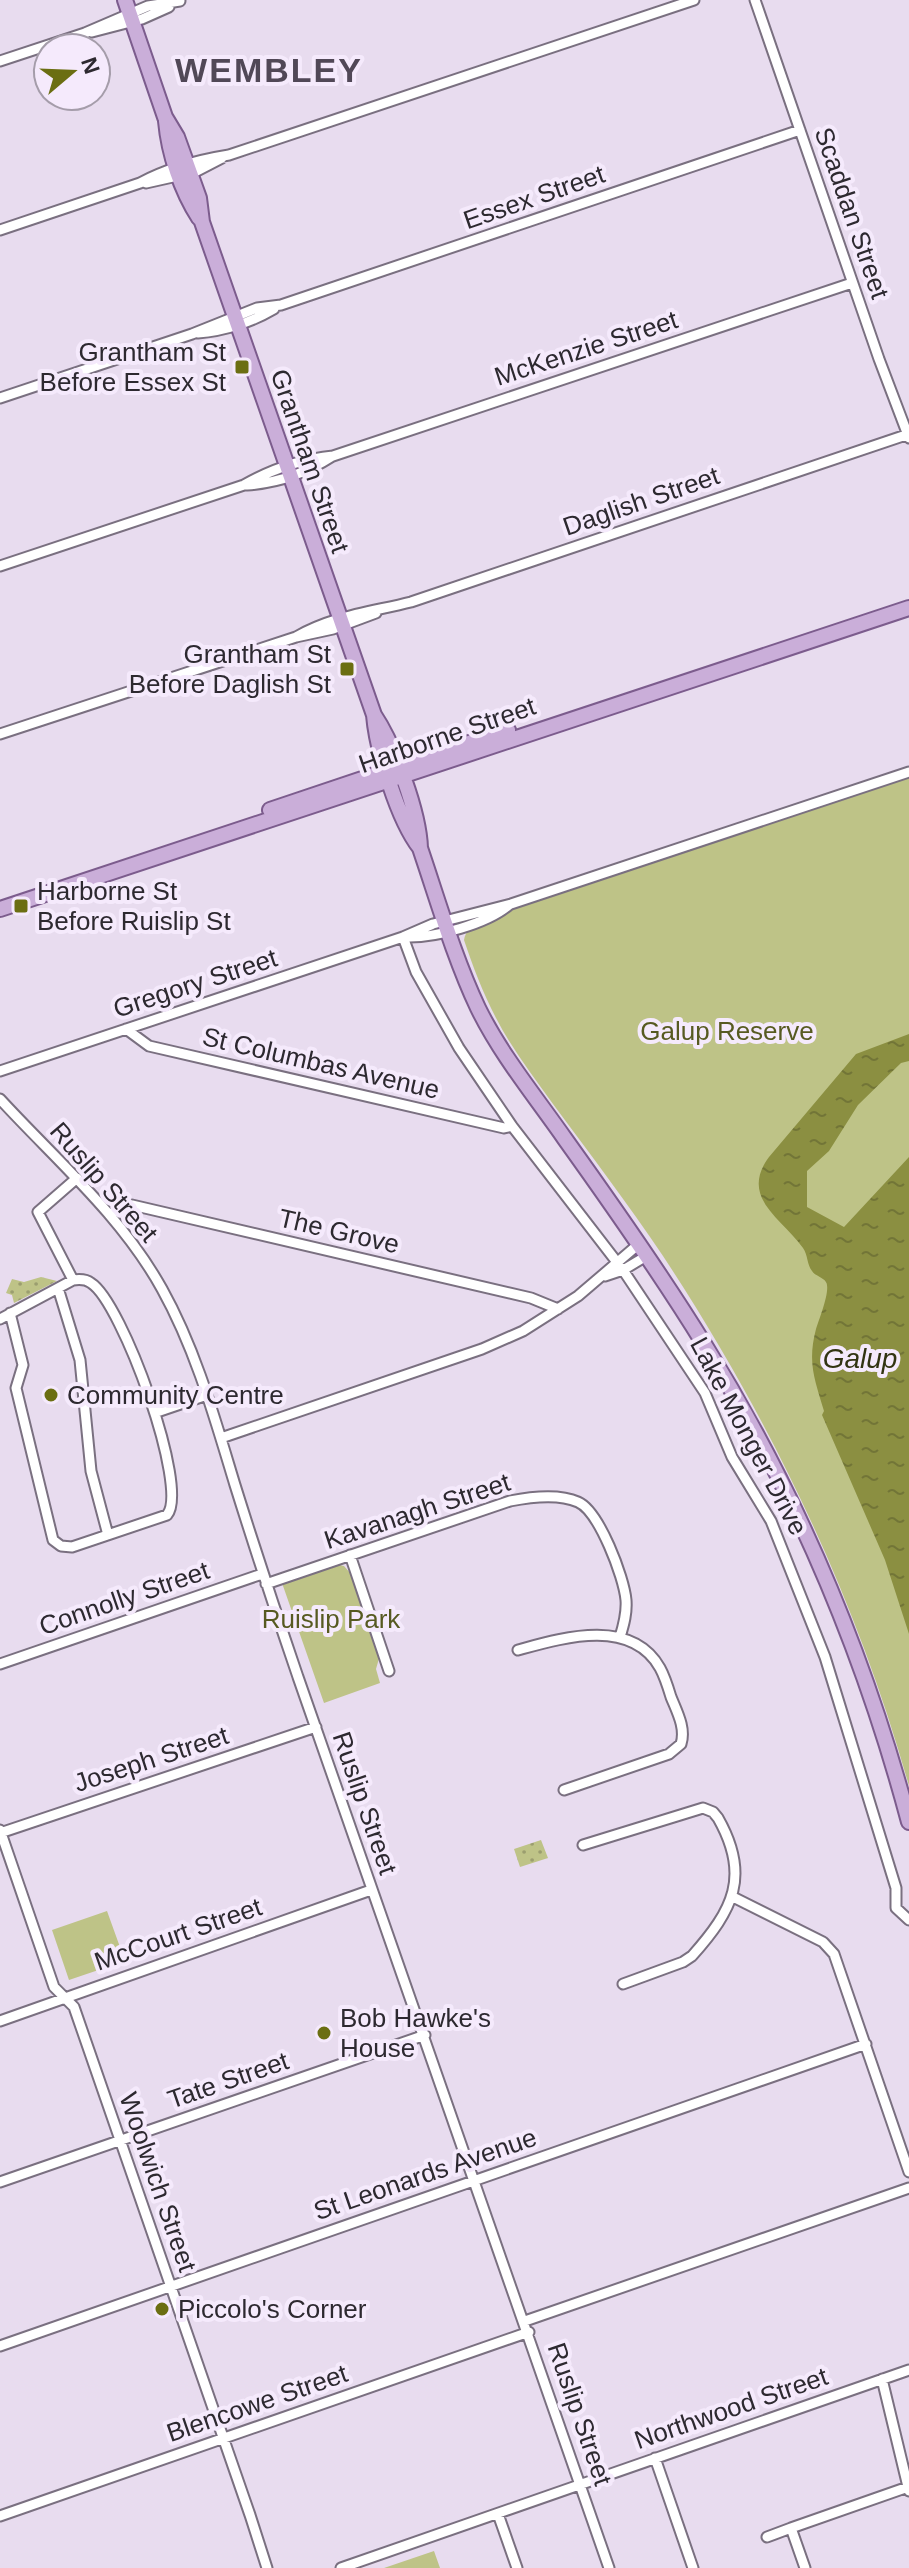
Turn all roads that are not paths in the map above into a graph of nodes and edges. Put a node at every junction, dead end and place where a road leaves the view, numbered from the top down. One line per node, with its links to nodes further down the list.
1 (694, 0): 7 (street)
2 (755, 0): 6 (street, Scaddan Street)
3 (182, 1): 4 (street)
4 (129, 12): 5 (street); 7 (main road, Grantham Street)
5 (0, 61)
6 (800, 130): 9 (street, Scaddan Street); 10 (street, Essex Street)
7 (183, 170): 8 (street); 10 (main road, Grantham Street)
8 (0, 230)
9 (852, 283): 12 (street, Scaddan Street); 13 (street, McKenzie Street)
10 (236, 320): 11 (street, Essex Street); 13 (main road, Grantham Street)
11 (0, 398)
12 (908, 436): 17 (street, Daglish Street)
13 (288, 471): 14 (street, McKenzie Street); 17 (main road, Grantham Street)
14 (0, 566)
15 (909, 599): 20 (main road, Harborne Street)
16 (909, 608): 20 (main road, Harborne Street)
17 (341, 622): 18 (street, Daglish Street); 20 (main road, Grantham Street)
18 (0, 734)
19 (909, 772): 23 (street, Gregory Street)
20 (394, 773): 21 (main road, Harborne Street); 22 (main road, Harborne Street); 23 (main road, Grantham Street)
21 (0, 899)
22 (0, 909)
23 (448, 926): 24 (street, Gregory Street); 25 (main road, Grantham Street)
24 (403, 937): 26 (street, Gregory Street); 29 (street, Lake Monger Drive)
25 (458, 956): 32 (main road, Lake Monger Drive)
26 (126, 1029): 27 (street, Gregory Street); 29 (street, St Columbas Avenue)
27 (0, 1071)
28 (0, 1099): 30 (street, Ruslip Street)
29 (512, 1126): 33 (street, Lake Monger Drive)
30 (77, 1178): 31 (street, Ruslip Street); 36 (street)
31 (110, 1214): 38 (street, The Grove); 41 (street, Ruslip Street)
32 (644, 1249): 33 (street); 34 (street); 54 (main road, Lake Monger Drive)
33 (617, 1261): 34 (street, Lake Monger Drive); 35 (street)
34 (623, 1270): 35 (street); 59 (street, Lake Monger Drive)
35 (602, 1277): 38 (street)
36 (73, 1280): 37 (street); 42 (street)
37 (58, 1288): 39 (street); 44 (street)
38 (558, 1309): 43 (street)
39 (10, 1313): 40 (street); 44 (street)
40 (0, 1319)
41 (207, 1395): 42 (street); 43 (street, Ruslip Street)
42 (157, 1412): 44 (street)
43 (221, 1438): 46 (street, Ruslip Street)
44 (108, 1535)
45 (350, 1555): 47 (street, Kavanagh Street); 48 (street, Kavanagh Street); 51 (street)
46 (262, 1574): 47 (street, Ruslip Street); 50 (street, Connolly Street)
47 (266, 1584): 52 (street, Ruslip Street)
48 (620, 1637): 49 (street); 53 (street)
49 (518, 1650)
50 (0, 1664)
51 (389, 1671)
52 (316, 1727): 55 (street, Joseph Street); 57 (street, Ruslip Street)
53 (564, 1790)
54 (909, 1822)
55 (0, 1832): 61 (street, Woolwich Street)
56 (583, 1845): 58 (street)
57 (371, 1890): 61 (street, McCourt Street); 63 (street, Ruslip Street)
58 (733, 1897): 60 (street); 64 (street)
59 (909, 1920)
60 (623, 1984)
61 (64, 1998): 62 (street, McCourt Street); 65 (street, Woolwich Street)
62 (0, 2021)
63 (425, 2035): 65 (street, Tate Street); 67 (street, Ruslip Street)
64 (866, 2044): 66 (street); 67 (street, St Leonards Avenue)
65 (120, 2140): 68 (street, Tate Street); 70 (street, Woolwich Street)
66 (909, 2172)
67 (475, 2180): 70 (street, St Leonards Avenue); 71 (street, Ruslip Street)
68 (0, 2182)
69 (909, 2188): 71 (street)
70 (171, 2286): 73 (street, St Leonards Avenue); 76 (street, Woolwich Street)
71 (525, 2321): 72 (street, Ruslip Street)
72 (529, 2332): 76 (street, Blencowe Street); 78 (street, Ruslip Street)
73 (0, 2346)
74 (909, 2370): 75 (street, Northwood Street)
75 (882, 2379): 77 (street, Northwood Street); 79 (street)
76 (223, 2438): 81 (street, Blencowe Street); 84 (street, Woolwich Street)
77 (655, 2458): 78 (street, Northwood Street); 88 (street)
78 (580, 2484): 80 (street, Northwood Street); 87 (street, Ruslip Street)
79 (909, 2489): 82 (street)
80 (498, 2514): 85 (street, Northwood Street); 86 (street)
81 (0, 2516)
82 (791, 2528): 83 (street); 89 (street)
83 (767, 2537)
84 (269, 2568)
85 (341, 2568)
86 (517, 2568)
87 (609, 2568)
88 (693, 2568)
89 (805, 2568)

